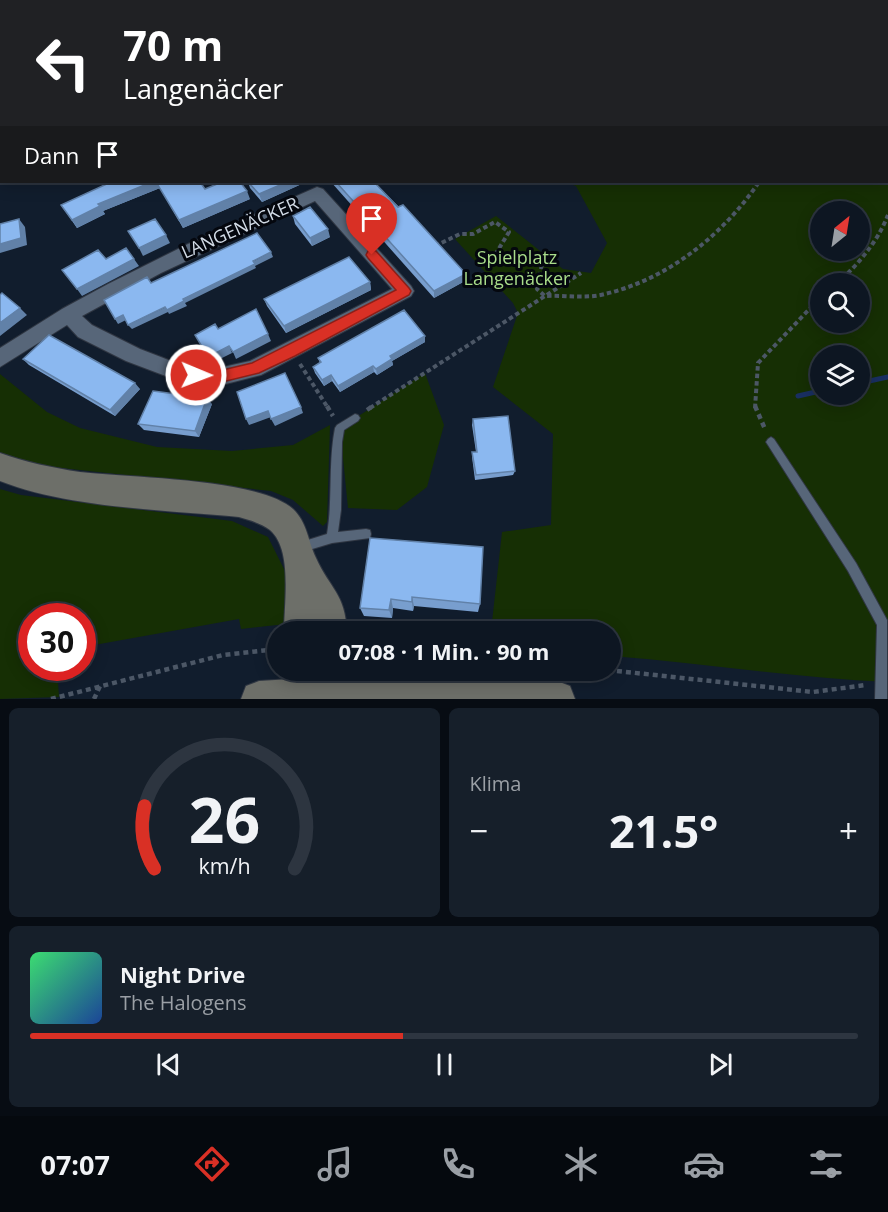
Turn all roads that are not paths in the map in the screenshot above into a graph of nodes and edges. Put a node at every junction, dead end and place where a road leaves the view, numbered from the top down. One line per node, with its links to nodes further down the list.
1 (69, 314): 1 (street, LANGENÄCKER); 2 (street, LANGENÄCKER)
2 (0, 359)
3 (355, 418): 7 (lane)
4 (771, 442): 14 (lane)
5 (0, 467): 8 (street)
6 (366, 534): 7 (lane)
7 (332, 537): 8 (lane)
8 (299, 557): 9 (street); 10 (street)
9 (301, 621)
10 (329, 621)
11 (315, 683): 12 (street); 13 (street)
12 (259, 699)
13 (557, 699)
14 (881, 699)

